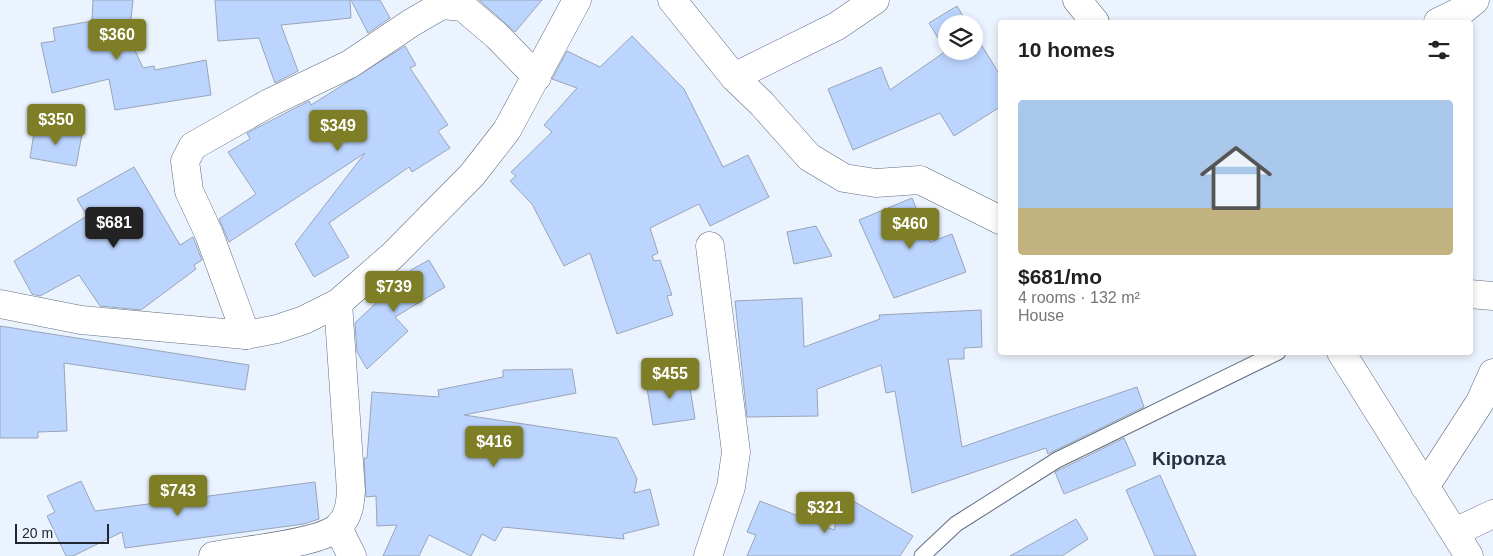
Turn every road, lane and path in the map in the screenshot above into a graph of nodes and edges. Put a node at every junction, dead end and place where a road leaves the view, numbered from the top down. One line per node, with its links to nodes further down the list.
1 (577, 0): 8 (street)
2 (672, 0): 9 (street)
3 (875, 0): 9 (street)
4 (1077, 0): 6 (street)
5 (1475, 0): 7 (street)
6 (1093, 20)
7 (1442, 20)
8 (537, 77): 14 (street); 16 (street)
9 (734, 77): 10 (street)
10 (998, 219)
11 (710, 246): 26 (street)
12 (1473, 294): 13 (street)
13 (1493, 296)
14 (338, 303): 16 (street); 22 (street)
15 (0, 304): 16 (street)
16 (246, 335)
17 (1272, 355): 27 (lane)
18 (1343, 355): 20 (street)
19 (1493, 373): 20 (street)
20 (1425, 487): 23 (street)
21 (1493, 514): 23 (street)
22 (338, 528): 24 (street); 25 (street)
23 (1457, 547)
24 (213, 556)
25 (352, 556)
26 (708, 556)
27 (922, 556)

